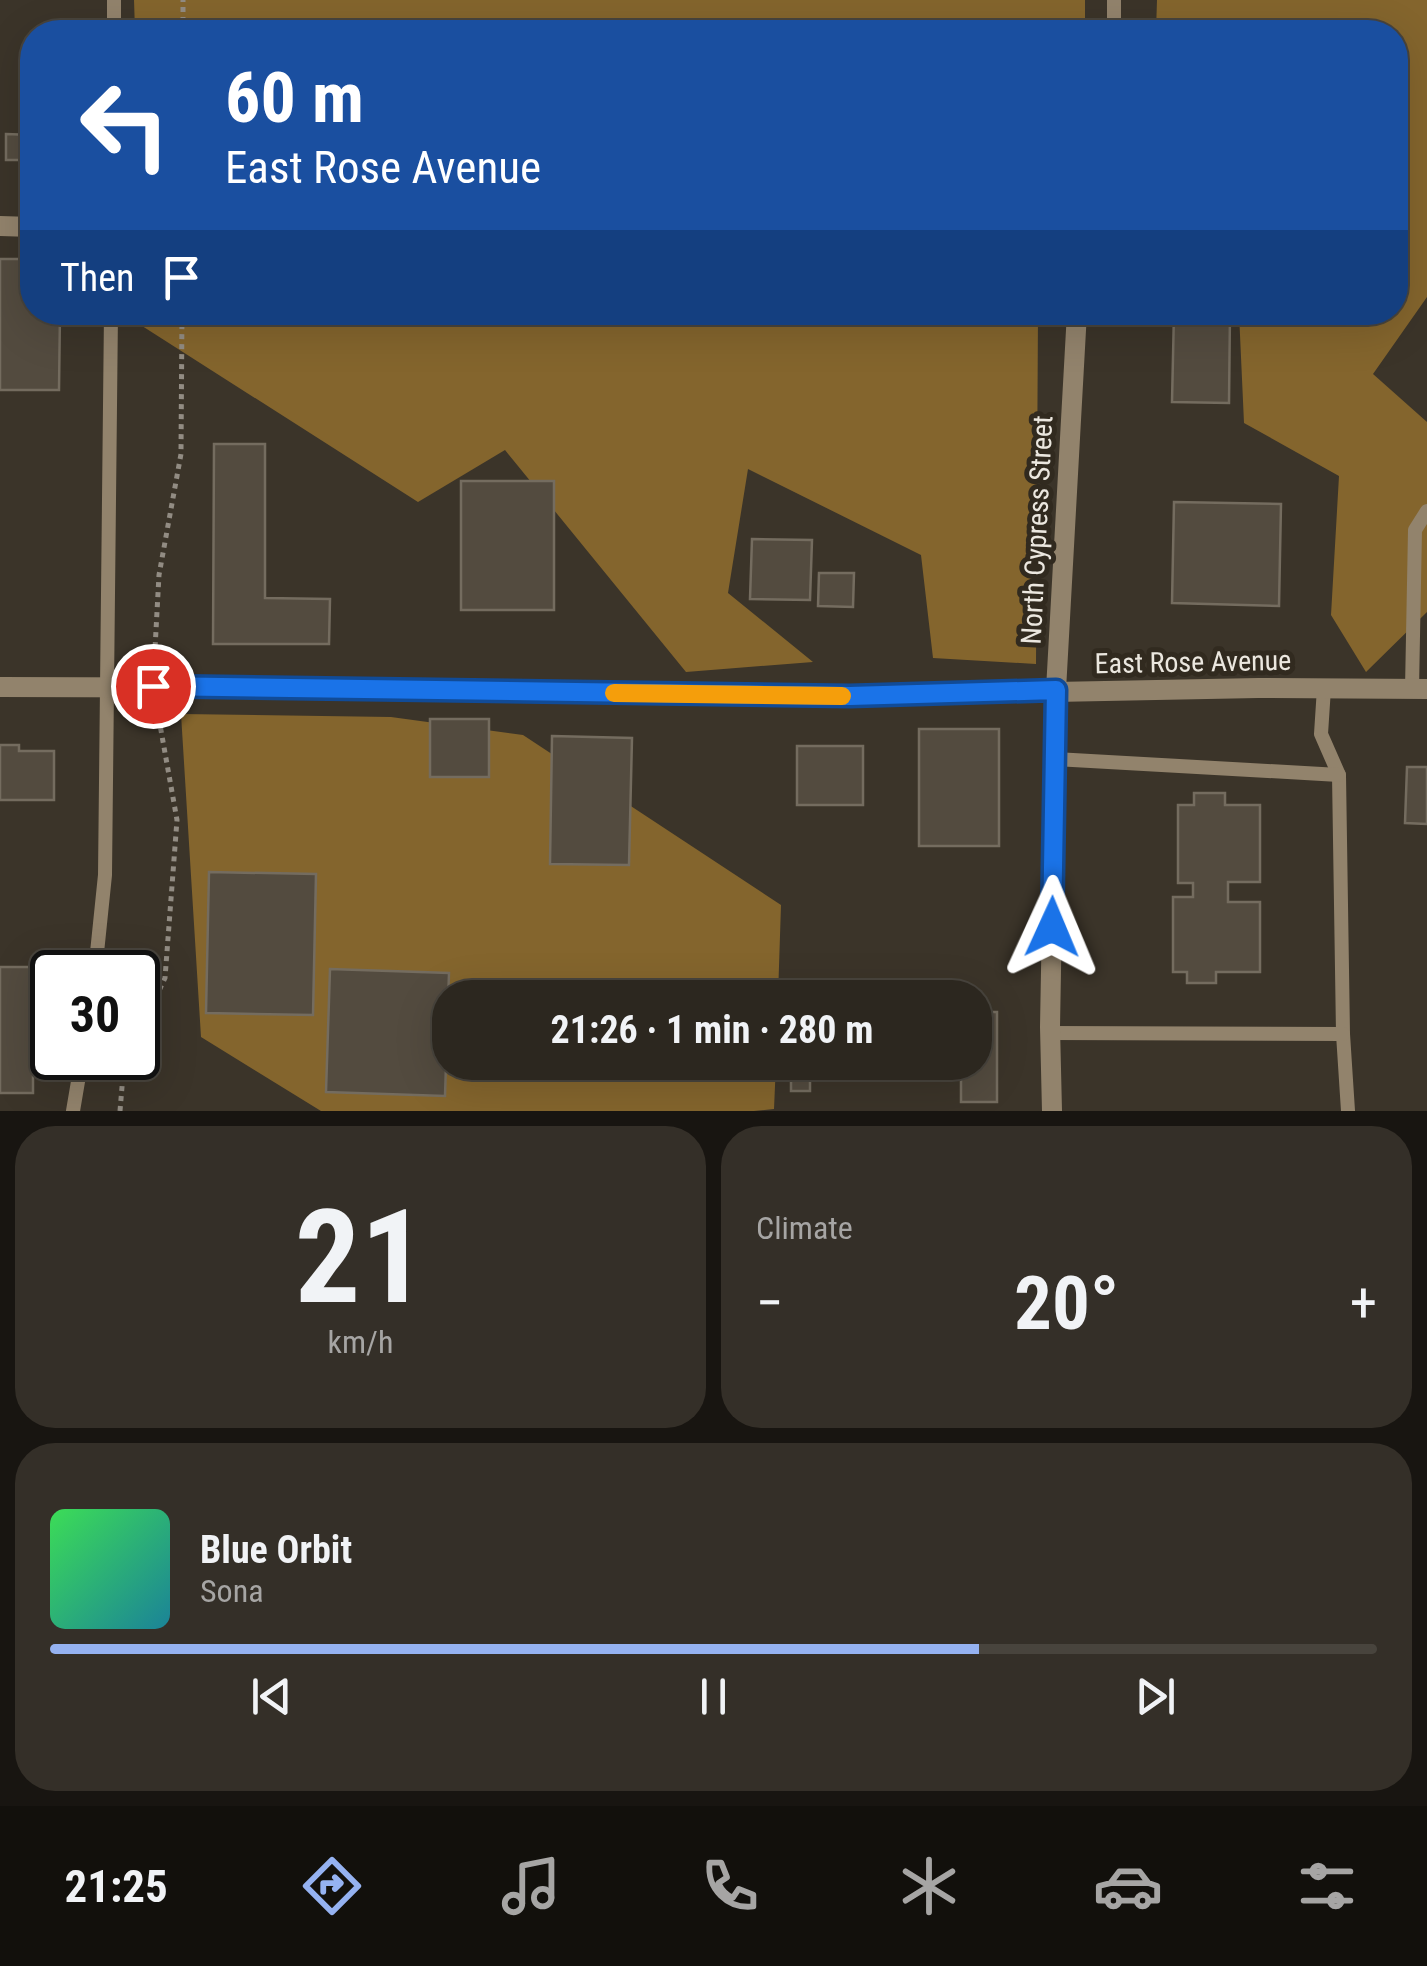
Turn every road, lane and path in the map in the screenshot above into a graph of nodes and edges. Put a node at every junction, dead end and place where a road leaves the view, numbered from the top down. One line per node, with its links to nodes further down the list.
1 (112, 325): 5 (lane)
2 (1076, 325): 8 (street, North Cypress Street)
3 (1427, 511): 7 (lane)
4 (0, 686): 5 (street, East Rose Avenue)
5 (108, 688): 8 (street, East Rose Avenue); 11 (lane)
6 (1324, 688): 7 (street, East Rose Avenue); 8 (street, East Rose Avenue); 10 (lane)
7 (1419, 689)
8 (1056, 690): 9 (street, North Cypress Street)
9 (1055, 759): 10 (lane); 12 (street, North Cypress Street)
10 (1339, 775): 13 (lane)
11 (97, 950)
12 (1050, 1033): 13 (lane); 18 (street, North Cypress Street)
13 (1344, 1034): 19 (lane)
14 (79, 1080): 16 (lane)
15 (123, 1080): 17 (path)
16 (74, 1111)
17 (120, 1111)
18 (1052, 1111)
19 (1348, 1111)

